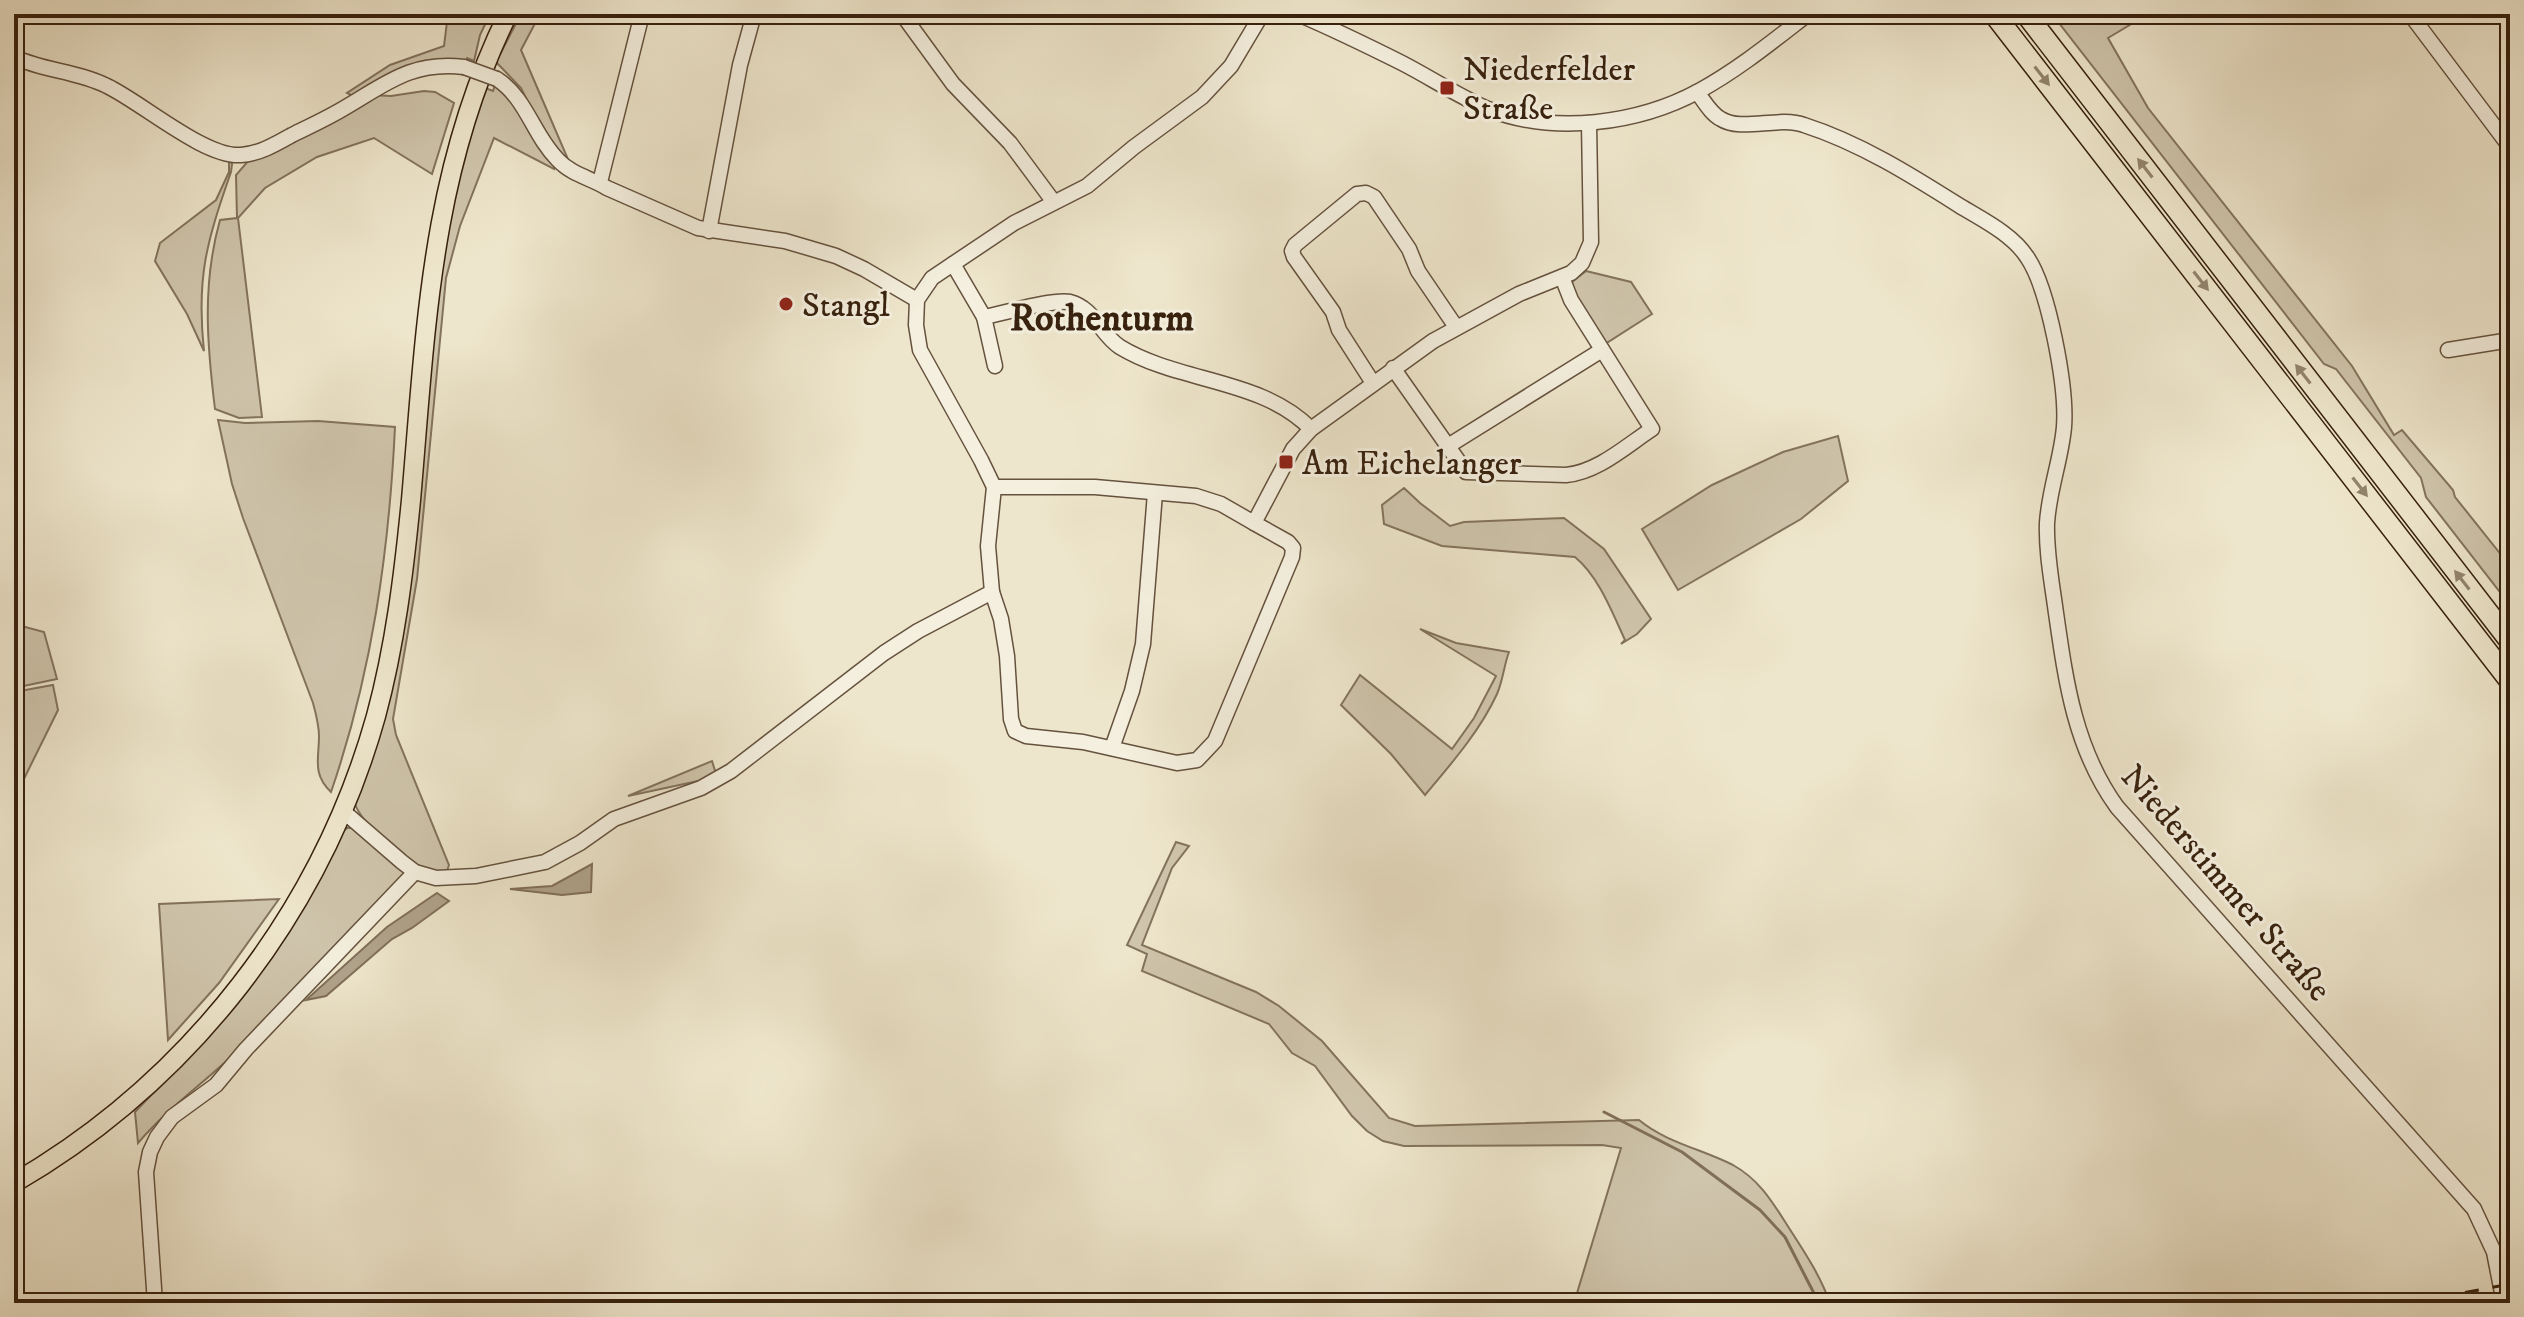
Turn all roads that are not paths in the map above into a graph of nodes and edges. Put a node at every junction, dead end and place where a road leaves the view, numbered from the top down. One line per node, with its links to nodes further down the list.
1 (508, 14): 38 (main road)
2 (642, 14): 15 (street)
3 (754, 14): 17 (street)
4 (902, 14): 16 (street)
5 (1262, 14): 16 (street)
6 (1298, 14): 13 (street)
7 (1808, 14): 12 (street)
8 (1994, 14): 36 (highway, one-way to 36)
9 (2026, 14): 35 (highway, one-way to 9)
10 (2410, 14): 14 (street)
11 (14, 57): 15 (street, bridge)
12 (1697, 92): 13 (street); 41 (street, Niederstimmer Straße)
13 (1589, 123): 19 (street)
14 (2510, 147)
15 (600, 182): 17 (street)
16 (1053, 201): 18 (street)
17 (709, 231): 20 (street)
18 (953, 264): 20 (street); 21 (street)
19 (1562, 277): 22 (street); 24 (street)
20 (917, 300): 31 (street)
21 (984, 317): 26 (street); 29 (street)
22 (1456, 327): 27 (street); 28 (street)
23 (2510, 340): 25 (street)
24 (1602, 350): 30 (street); 30 (street)
25 (2448, 350)
26 (995, 366)
27 (1393, 368): 28 (street); 30 (street)
28 (1373, 383): 29 (street)
29 (1311, 429): 33 (street)
30 (1448, 446)
31 (994, 487): 32 (street); 34 (street)
32 (1155, 493): 33 (street); 37 (street)
33 (1254, 523): 37 (street)
34 (992, 592): 37 (street); 39 (street)
35 (2510, 641)
36 (2510, 681)
37 (1112, 748)
38 (343, 811): 39 (street); 40 (main road)
39 (415, 872): 42 (street)
40 (14, 1183)
41 (2504, 1300)
42 (155, 1303)

